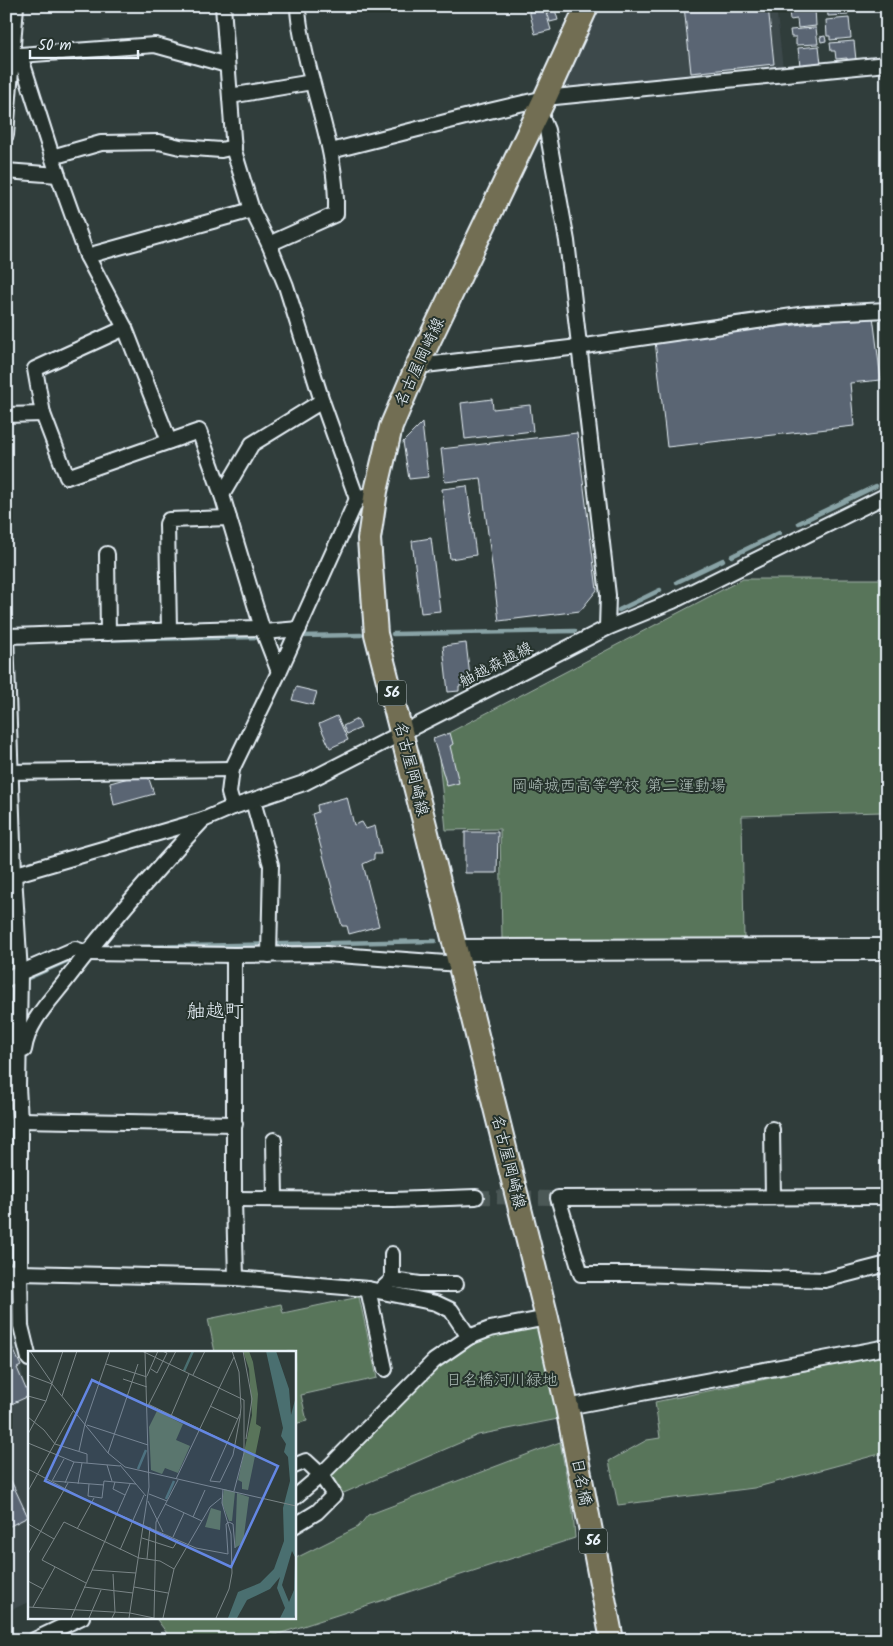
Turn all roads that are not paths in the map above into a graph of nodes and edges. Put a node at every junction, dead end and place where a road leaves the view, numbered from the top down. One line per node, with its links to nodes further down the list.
1 (16, 6): 5 (street)
2 (223, 6): 7 (street)
3 (298, 6): 8 (street)
4 (587, 6): 10 (main road, 名古屋岡崎線 / 56)
5 (16, 54): 7 (street); 11 (street); 14 (street)
6 (887, 64): 10 (street)
7 (227, 65): 9 (street)
8 (312, 82): 9 (street); 13 (street)
9 (230, 96): 12 (street)
10 (542, 104): 13 (street); 22 (street); 23 (main road, 名古屋岡崎線 / 56)
11 (6, 135)
12 (234, 147): 14 (street); 17 (street)
13 (331, 151): 18 (street)
14 (52, 157): 16 (street)
15 (6, 171): 16 (street)
16 (58, 175): 19 (street)
17 (252, 210): 18 (street); 19 (street)
18 (269, 244): 24 (street)
19 (87, 256): 21 (street)
20 (887, 310): 22 (street)
21 (125, 328): 25 (street); 27 (street)
22 (578, 347): 23 (street); 33 (street)
23 (417, 366): 29 (main road, 名古屋岡崎線 / 56)
24 (322, 401): 28 (street); 29 (street)
25 (43, 414): 26 (street); 27 (street)
26 (6, 415)
27 (168, 441): 28 (street)
28 (222, 495): 31 (street)
29 (367, 495): 37 (street); 40 (main road, 名古屋岡崎線 / 56)
30 (887, 495): 33 (street, 舳越森越線)
31 (229, 518): 34 (street); 36 (street)
32 (106, 554): 35 (street)
33 (607, 628): 40 (street, 舳越森越線)
34 (169, 629): 35 (street); 36 (street)
35 (108, 633): 38 (street)
36 (265, 634): 37 (street); 39 (street)
37 (297, 634): 39 (street)
38 (6, 635): 42 (street)
39 (279, 672): 41 (street)
40 (401, 733): 43 (street, 舳越森越線); 52 (main road, 名古屋岡崎線 / 56)
41 (232, 769): 42 (street); 44 (street)
42 (9, 772): 46 (street)
43 (253, 801): 44 (street, 舳越森越線); 51 (street)
44 (233, 807): 45 (street, 舳越森越線)
45 (203, 820): 46 (street, 舳越森越線); 49 (street)
46 (10, 876): 47 (street)
47 (12, 926): 53 (street)
48 (887, 949): 52 (street)
49 (87, 952): 50 (street); 53 (street); 55 (street)
50 (234, 955): 51 (street); 57 (street)
51 (269, 955): 52 (street)
52 (457, 957): 73 (main road, 名古屋岡崎線 / 56)
53 (20, 973): 54 (street); 55 (street)
54 (6, 979)
55 (18, 1087): 56 (street)
56 (20, 1120): 57 (street); 60 (street)
57 (235, 1124): 65 (street)
58 (772, 1129): 62 (street)
59 (274, 1140): 64 (street)
60 (13, 1167): 68 (street)
61 (476, 1196): 64 (street)
62 (773, 1197): 63 (street); 67 (street)
63 (887, 1197)
64 (275, 1198): 65 (street)
65 (234, 1199): 69 (street)
66 (392, 1254): 70 (street)
67 (887, 1264)
68 (13, 1272): 69 (street); 76 (street)
69 (236, 1278): 72 (street)
70 (392, 1280): 71 (street); 72 (street)
71 (456, 1284)
72 (374, 1290): 74 (street); 77 (street)
73 (547, 1318): 74 (street); 78 (main road, 名古屋岡崎線 / 56)
74 (470, 1337): 81 (street)
75 (883, 1347): 78 (street)
76 (28, 1355)
77 (385, 1369)
78 (567, 1407): 79 (main road, 名古屋岡崎線 / 56)
79 (574, 1443): 86 (main road, 日名橋 / 56)
80 (295, 1466): 81 (street)
81 (321, 1475): 82 (street); 83 (street)
82 (295, 1497)
83 (295, 1525)
84 (80, 1618): 85 (street)
85 (34, 1640)
86 (612, 1640)

